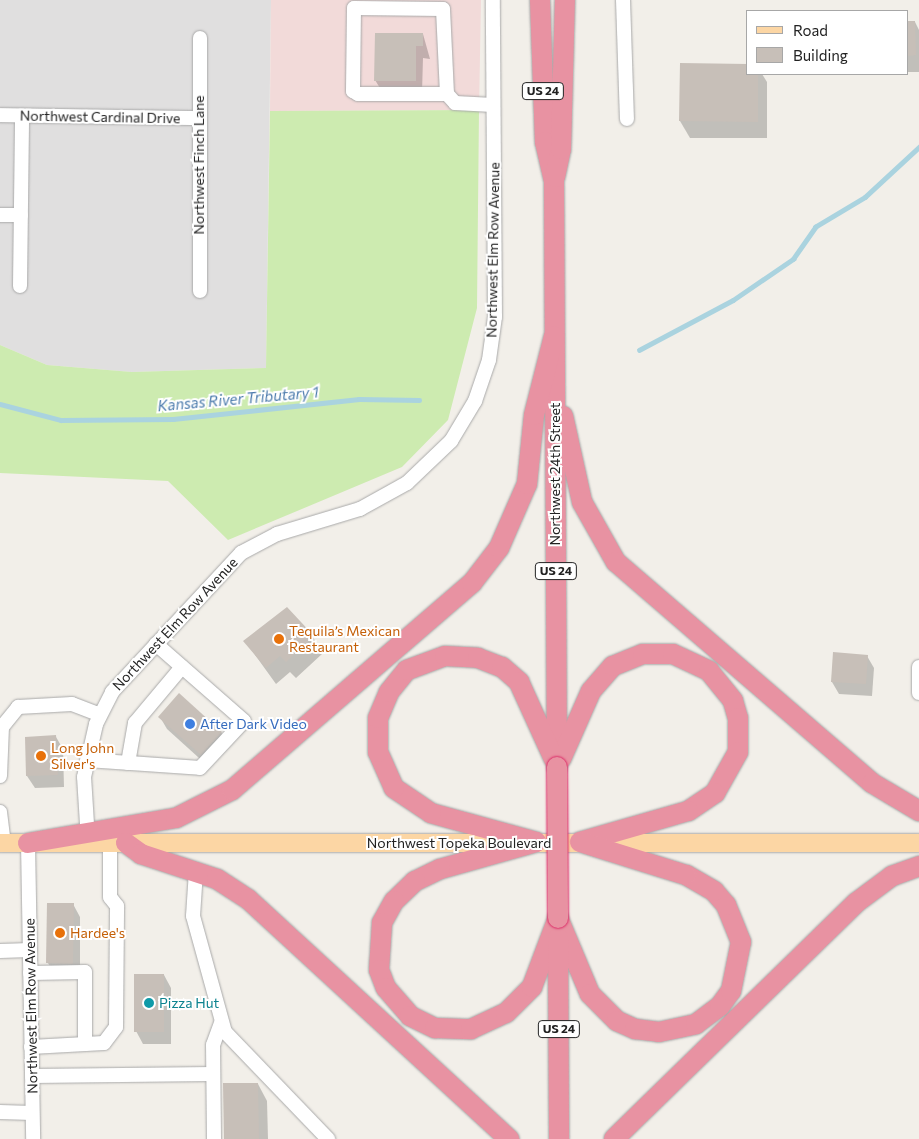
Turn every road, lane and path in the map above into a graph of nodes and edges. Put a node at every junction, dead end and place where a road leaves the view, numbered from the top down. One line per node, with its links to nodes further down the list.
1 (493, 0): 7 (street, Northwest Elm Row Avenue)
2 (540, 0): 12 (highway, Northwest 24th Street / US 24)
3 (565, 0): 12 (highway, Northwest 24th Street / US 24)
4 (623, 0): 11 (street)
5 (200, 38): 10 (street, Northwest Finch Lane)
6 (447, 94): 6 (street); 7 (street)
7 (494, 105): 19 (street, Northwest Elm Row Avenue)
8 (0, 116): 9 (street, Northwest Cardinal Drive)
9 (22, 116): 10 (street, Northwest Cardinal Drive); 14 (street)
10 (199, 118): 16 (street, Northwest Finch Lane)
11 (627, 119)
12 (554, 182): 17 (highway, Northwest 24th Street / US 24)
13 (0, 215): 14 (street)
14 (21, 215): 15 (street)
15 (20, 286)
16 (200, 291)
17 (554, 336): 18 (highway, Northwest 24th Street / US 24); 30 (highway)
18 (555, 375): 26 (highway, Northwest 24th Street / US 24); 28 (highway)
19 (156, 644): 20 (street); 23 (street, Northwest Elm Row Avenue)
20 (182, 668): 25 (street); 25 (street)
21 (919, 668): 22 (street)
22 (919, 693)
23 (100, 715): 24 (street, Northwest Elm Row Avenue); 27 (street)
24 (87, 760): 25 (street); 30 (street, Northwest Elm Row Avenue)
25 (128, 763)
26 (557, 767): 31 (highway); 32 (highway); 39 (highway, US 24, bridge)
27 (0, 776)
28 (919, 811)
29 (0, 812): 33 (street)
30 (88, 838): 34 (highway); 35 (main road, Northwest Topeka Boulevard)
31 (536, 842): 32 (main road, Northwest Topeka Boulevard); 35 (main road, Northwest Topeka Boulevard); 39 (highway)
32 (580, 842): 36 (main road, Northwest Topeka Boulevard); 39 (highway)
33 (2, 843): 34 (main road)
34 (28, 843): 41 (street, Northwest Elm Row Avenue)
35 (118, 843): 38 (highway); 44 (street)
36 (919, 843)
37 (919, 866): 55 (highway)
38 (196, 871): 43 (street); 53 (highway)
39 (558, 918): 54 (highway, US 24)
40 (0, 950): 41 (street)
41 (30, 950): 42 (street, Northwest Elm Row Avenue)
42 (30, 973): 44 (street); 45 (street, Northwest Elm Row Avenue)
43 (221, 1023): 46 (street); 52 (street)
44 (85, 1044): 45 (street)
45 (31, 1047): 47 (street, Northwest Elm Row Avenue)
46 (213, 1074): 47 (street); 51 (street)
47 (32, 1076): 49 (street, Northwest Elm Row Avenue)
48 (0, 1112): 49 (street)
49 (32, 1113): 50 (street, Northwest Elm Row Avenue)
50 (33, 1139)
51 (214, 1139)
52 (328, 1139)
53 (509, 1139)
54 (560, 1139)
55 (614, 1139)

